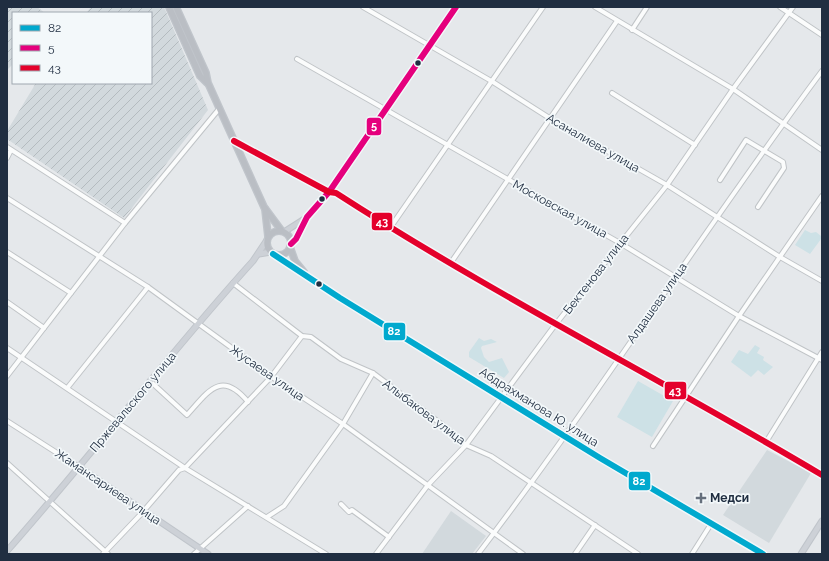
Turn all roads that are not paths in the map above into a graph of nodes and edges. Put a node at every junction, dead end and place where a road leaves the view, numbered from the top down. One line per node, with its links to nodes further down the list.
1 (169, 7): 18 (highway)
2 (176, 7): 18 (highway)
3 (363, 7): 14 (street, Асаналиева улица)
4 (456, 7): 14 (main road)
5 (543, 7): 17 (street)
6 (595, 7): 11 (street)
7 (647, 7): 12 (street)
8 (780, 7): 10 (street)
9 (792, 8): 10 (street, Бектенова улица)
10 (788, 14): 13 (street); 19 (street, Бектенова улица)
11 (617, 21): 12 (street); 23 (street)
12 (632, 30): 19 (street)
13 (822, 35)
14 (429, 46): 17 (street, Асаналиева улица); 22 (main road)
15 (296, 59): 22 (street, Московская улица)
16 (822, 71): 24 (street, Алдашева улица)
17 (493, 82): 23 (street, Асаналиева улица); 27 (street)
18 (208, 83): 21 (highway)
19 (733, 89): 24 (street); 26 (street, Бектенова улица)
20 (612, 93): 26 (street)
21 (219, 109): 25 (highway); 42 (street)
22 (386, 109): 27 (street, Московская улица); 35 (main road)
23 (551, 119): 33 (street); 34 (street, Асаналиева улица)
24 (782, 125): 29 (street); 30 (street, Алдашева улица)
25 (234, 141): 35 (main road); 38 (highway)
26 (695, 145): 34 (street, Бектенова улица)
27 (448, 146): 33 (street, Московская улица); 43 (street)
28 (9, 148): 31 (street); 42 (street)
29 (822, 150)
30 (764, 151): 32 (street); 39 (street); 41 (street, Алдашева улица)
31 (7, 158)
32 (720, 180)
33 (509, 181): 46 (street, Московская улица); 53 (street)
34 (667, 185): 41 (street, Асаналиева улица); 46 (street, Бектенова улица)
35 (329, 192): 40 (main road); 43 (main road)
36 (822, 196): 52 (street)
37 (7, 198): 51 (street, Жусаева улица)
38 (264, 206): 44 (highway); 45 (highway)
39 (758, 207)
40 (307, 217): 44 (main road); 47 (main road)
41 (717, 218): 52 (street, Асаналиева улица); 55 (street, Алдашева улица)
42 (125, 223): 51 (street)
43 (390, 228): 53 (main road)
44 (282, 231): 45 (highway); 47 (highway)
45 (268, 238): 49 (highway); 50 (main road, Пржевальского улица)
46 (620, 243): 55 (street, Московская улица); 63 (street, Бектенова улица)
47 (291, 246): 49 (highway); 54 (highway, Абдрахманова Ю. улица)
48 (7, 252): 59 (street)
49 (272, 253): 50 (main road); 54 (highway, Абдрахманова Ю. улица)
50 (259, 254): 57 (main road, Пржевальского улица)
51 (99, 256): 58 (street, Жусаева улица); 59 (street)
52 (780, 257): 56 (street, Асаналиева улица); 61 (street)
53 (450, 264): 63 (main road)
54 (305, 274): 76 (highway, Абдрахманова Ю. улица)
55 (674, 277): 61 (street, Московская улица); 69 (street, Алдашева улица)
56 (822, 281)
57 (233, 283): 62 (main road, Пржевальского улица); 65 (street, Алыбакова улица)
58 (148, 287): 62 (street, Жусаева улица); 75 (street)
59 (71, 293): 64 (street)
60 (7, 302): 64 (street)
61 (739, 316): 70 (street, Московская улица); 77 (street)
62 (198, 324): 73 (street, Жусаева улица); 74 (main road, Пржевальского улица)
63 (555, 325): 69 (main road); 76 (street, Бектенова улица)
64 (44, 328): 68 (street)
65 (302, 336): 71 (street, Алыбакова улица); 73 (street)
66 (7, 348): 68 (street)
67 (822, 352): 70 (street)
68 (22, 357): 72 (street); 75 (street)
69 (620, 358): 77 (main road); 82 (street, Алдашева улица)
70 (820, 359): 83 (street)
71 (373, 373): 81 (street); 84 (street, Алыбакова улица)
72 (7, 376)
73 (271, 377): 78 (street); 81 (street, Жусаева улица)
74 (150, 381): 78 (street); 80 (main road, Пржевальского улица)
75 (68, 387): 80 (street)
76 (502, 396): 82 (highway, Абдрахманова Ю. улица); 84 (street, Бектенова улица)
77 (686, 397): 83 (main road); 85 (street)
78 (248, 402): 88 (street)
79 (7, 421): 87 (street, Жамансариева улица)
80 (116, 422): 87 (main road, Пржевальского улица); 88 (street)
81 (343, 424): 91 (street, Жусаева улица); 96 (street)
82 (566, 436): 90 (street, Алдашева улица); 98 (highway, Абдрахманова Ю. улица)
83 (766, 442): 89 (main road)
84 (466, 445): 90 (street, Алыбакова улица); 91 (street, Бектенова улица)
85 (653, 446)
86 (7, 463): 92 (street)
87 (79, 467): 92 (main road, Пржевальского улица); 95 (main road, Жамансариева улица)
88 (185, 468): 94 (street); 95 (street)
89 (822, 475)
90 (532, 483): 99 (street, Алыбакова улица); 100 (street, Алдашева улица)
91 (428, 485): 100 (street, Жусаева улица); 101 (street, Бектенова улица)
92 (50, 502): 103 (main road, Пржевальского улица); 104 (street)
93 (341, 504): 101 (street)
94 (248, 506): 96 (street); 102 (street)
95 (143, 510): 102 (main road, Жамансариева улица); 104 (street)
96 (267, 517): 107 (street)
97 (822, 521): 115 (main road)
98 (711, 524): 113 (street); 114 (highway, Абдрахманова Ю. улица)
99 (595, 525): 111 (street); 112 (street, Алыбакова улица)
100 (494, 533): 109 (street, Алдашева улица); 110 (street, Жусаева улица)
101 (389, 538): 108 (street, Бектенова улица)
102 (200, 548): 105 (street); 106 (main road, Жамансариева улица)
103 (7, 551)
104 (105, 553)
105 (194, 554)
106 (208, 554)
107 (326, 554)
108 (376, 554)
109 (478, 554)
110 (524, 554)
111 (576, 554)
112 (638, 554)
113 (692, 554)
114 (763, 554)
115 (801, 554)

